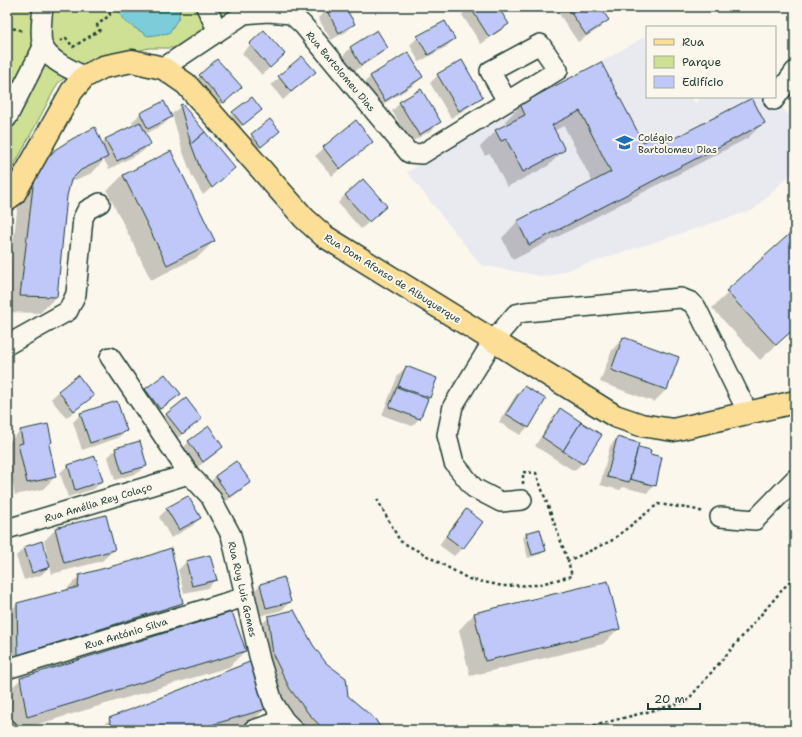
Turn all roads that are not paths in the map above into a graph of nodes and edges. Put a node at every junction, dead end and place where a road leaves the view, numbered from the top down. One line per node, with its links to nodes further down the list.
1 (42, 7): 5 (street)
2 (206, 7): 4 (street)
3 (245, 10): 4 (street, Rua Bartolomeu Dias); 10 (street, Rua Bartolomeu Dias)
4 (218, 31): 6 (street, Rua Bartolomeu Dias)
5 (43, 48): 8 (street); 11 (street)
6 (163, 68): 8 (main road, Rua Dom Afonso de Albuquerque); 14 (main road, Rua Dom Afonso de Albuquerque)
7 (795, 71): 9 (street)
8 (84, 77): 12 (main road, Rua Dom Afonso de Albuquerque)
9 (776, 97)
10 (507, 101)
11 (7, 118)
12 (7, 199)
13 (100, 203): 15 (street)
14 (493, 341): 18 (main road, Rua Dom Afonso de Albuquerque); 18 (street); 21 (street)
15 (7, 345)
16 (110, 357): 19 (street, Rua Ruy Luis Gomes)
17 (795, 402): 18 (main road, Rua Dom Afonso de Albuquerque)
18 (748, 413)
19 (189, 474): 23 (street, Rua Amélia Rey Colaço); 24 (street, Rua Ruy Luis Gomes)
20 (795, 480): 22 (street)
21 (522, 500)
22 (720, 517)
23 (7, 529)
24 (245, 597): 25 (street, Rua António Silva); 26 (street, Rua Ruy Luis Gomes)
25 (7, 669)
26 (289, 725): 27 (street)
27 (253, 730)

